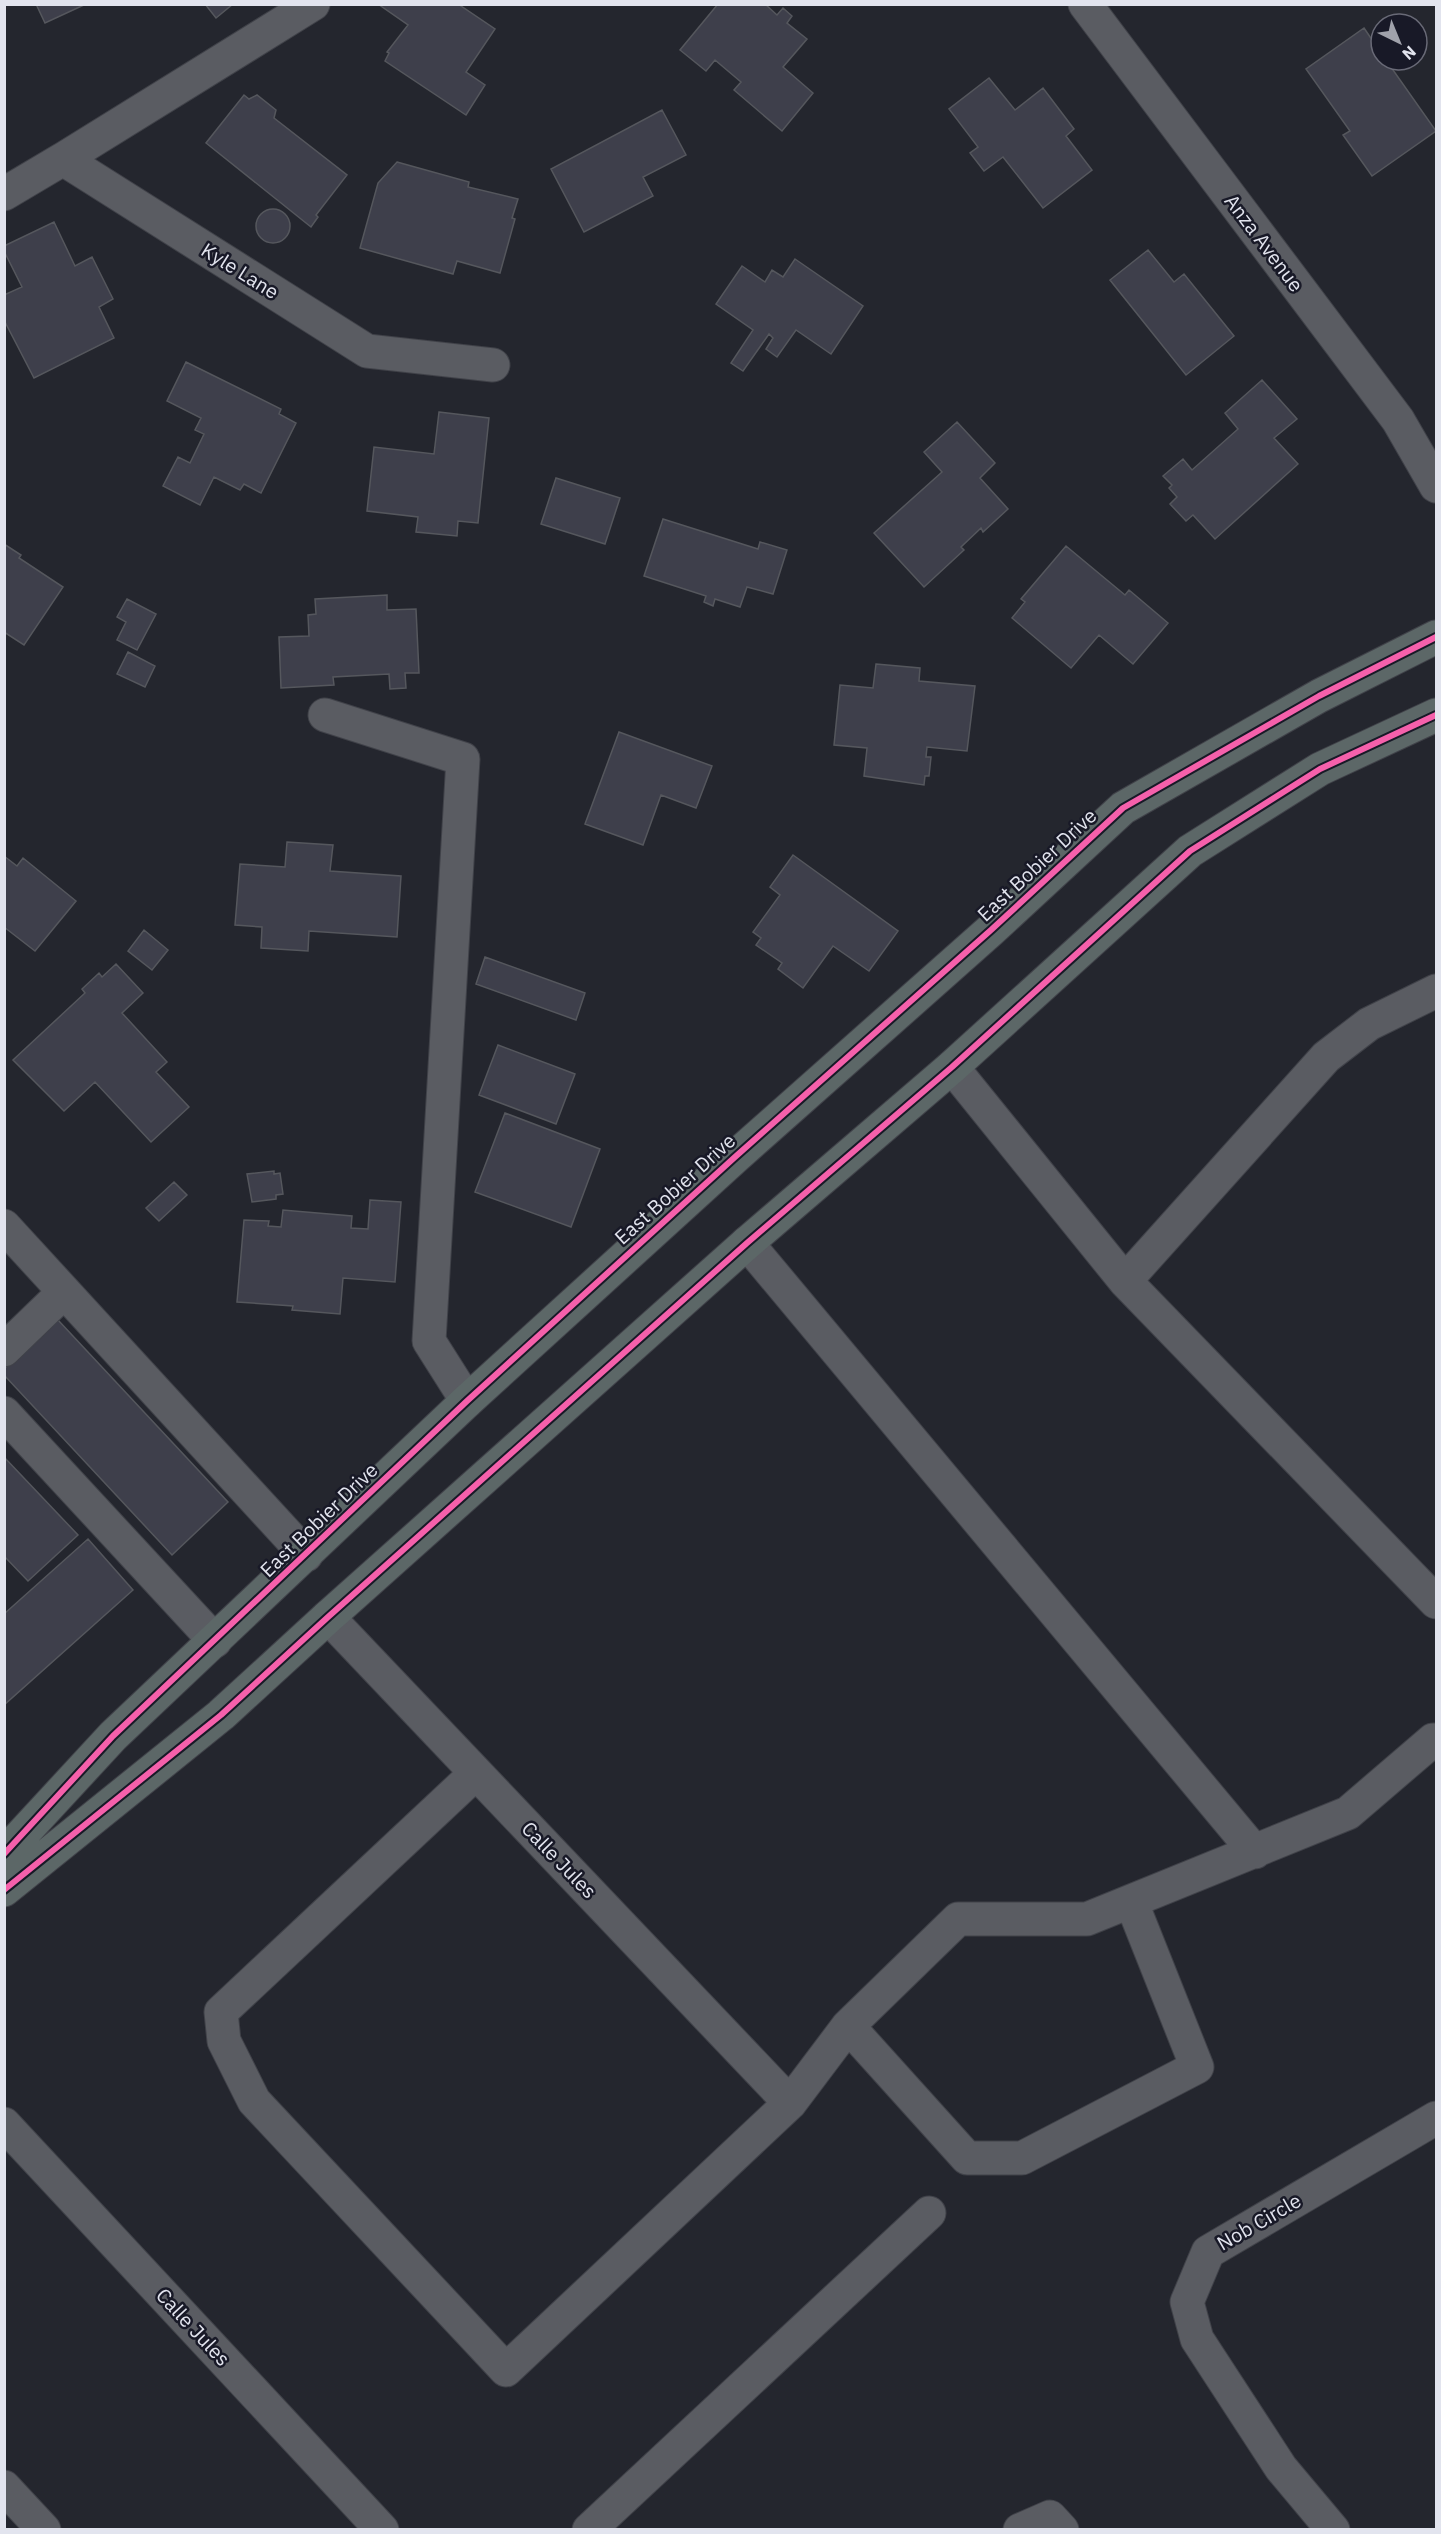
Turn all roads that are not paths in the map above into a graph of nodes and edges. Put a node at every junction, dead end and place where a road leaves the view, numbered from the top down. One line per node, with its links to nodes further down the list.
1 (313, 4): 3 (street)
2 (1085, 4): 6 (street, Anza Avenue)
3 (63, 159): 4 (street); 5 (street, Kyle Lane)
4 (4, 194)
5 (493, 365)
6 (1437, 486)
7 (1437, 637): 17 (main road, East Bobier Drive)
8 (325, 715): 17 (street)
9 (1437, 715): 11 (main road)
10 (1437, 991): 14 (street)
11 (952, 1067): 13 (main road); 14 (street)
12 (4, 1226): 15 (street)
13 (747, 1243): 21 (main road); 25 (street)
14 (1125, 1281): 20 (street)
15 (64, 1292): 16 (street); 19 (street)
16 (4, 1350)
17 (467, 1401): 19 (main road, East Bobier Drive)
18 (4, 1413): 22 (street)
19 (306, 1555): 22 (main road, East Bobier Drive)
20 (1437, 1602)
21 (328, 1617): 24 (street, Calle Jules); 27 (main road)
22 (215, 1641): 26 (main road, East Bobier Drive)
23 (1433, 1740): 25 (street)
24 (476, 1773): 30 (street, Calle Jules); 30 (street)
25 (1255, 1852): 28 (street)
26 (4, 1854)
27 (4, 1890)
28 (1131, 1901): 29 (street); 29 (street)
29 (848, 2026): 30 (street)
30 (790, 2103)
31 (1437, 2118): 40 (street, Nob Circle)
32 (4, 2124): 36 (street, Calle Jules)
33 (929, 2213): 37 (street)
34 (4, 2487): 35 (street)
35 (44, 2529)
36 (382, 2529)
37 (589, 2529)
38 (1020, 2529): 39 (street)
39 (1062, 2529)
40 (1333, 2529)

